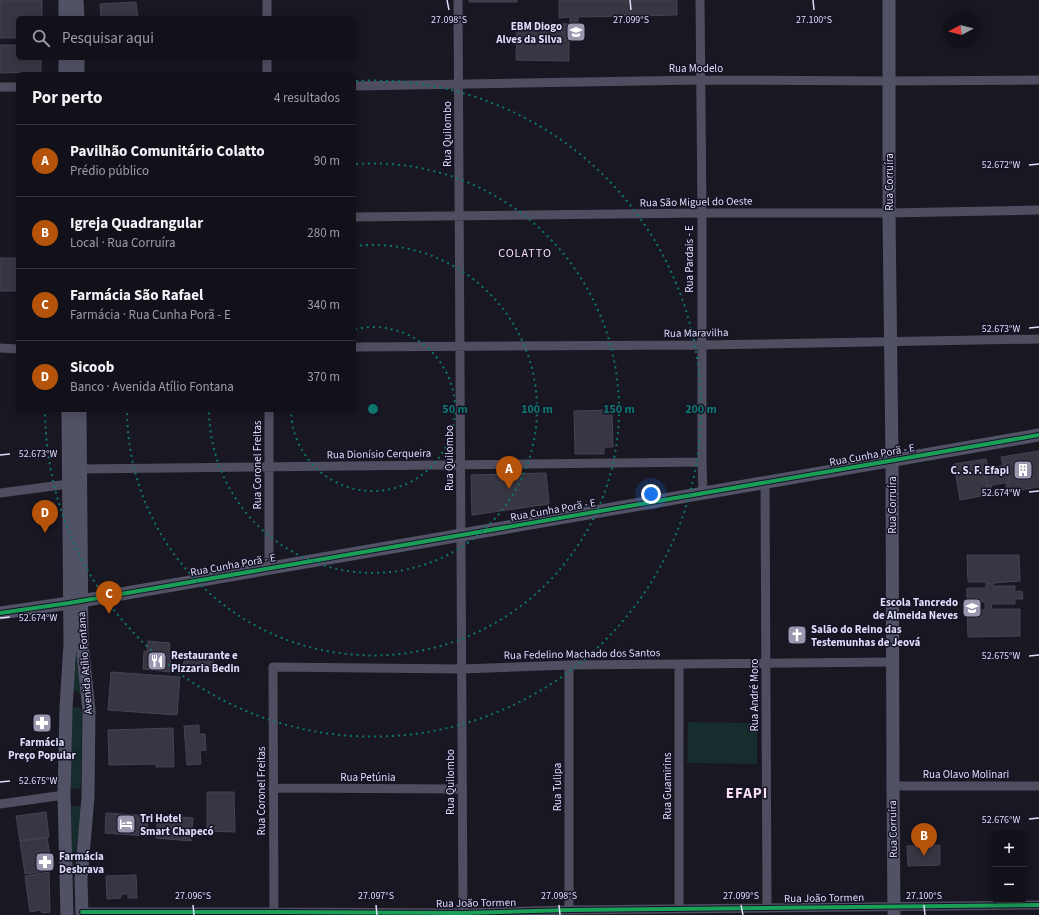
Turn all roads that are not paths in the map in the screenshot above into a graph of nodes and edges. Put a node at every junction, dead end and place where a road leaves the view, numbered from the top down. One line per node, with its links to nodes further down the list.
1 (65, 0): 7 (street)
2 (77, 0): 8 (street)
3 (267, 0): 9 (street)
4 (458, 0): 19 (street, Rua Quilombo)
5 (700, 0): 16 (street, Rua Pardais - E)
6 (889, 0): 18 (street, Rua Corruíra)
7 (65, 16)
8 (78, 16)
9 (267, 16)
10 (65, 60): 13 (street)
11 (78, 60): 14 (street)
12 (267, 60): 15 (street)
13 (65, 72)
14 (78, 72)
15 (268, 72)
16 (700, 80): 18 (street, Rua Modelo); 19 (street, Rua Modelo); 24 (street, Rua Pardais - E)
17 (1039, 80): 18 (street, Rua Modelo)
18 (889, 81): 25 (street, Rua Corruíra)
19 (458, 84): 20 (street, Rua Modelo); 26 (street, Rua Quilombo)
20 (356, 86)
21 (0, 87): 22 (street)
22 (16, 87)
23 (1039, 210): 25 (street, Rua São Miguel do Oeste)
24 (702, 213): 25 (street, Rua São Miguel do Oeste); 26 (street, Rua São Miguel do Oeste); 30 (street, Rua Pardais - E)
25 (889, 213): 29 (street, Rua Corruíra)
26 (459, 216): 27 (street, Rua São Miguel do Oeste); 31 (street, Rua Quilombo)
27 (356, 217)
28 (1039, 338): 29 (street, Rua Maravilha)
29 (890, 342): 30 (street, Rua Maravilha); 39 (street, Rua Corruíra)
30 (701, 345): 31 (street, Rua Maravilha); 40 (street, Rua Pardais - E)
31 (460, 346): 32 (street, Rua Maravilha); 41 (street, Rua Quilombo)
32 (356, 347)
33 (0, 348): 34 (street)
34 (16, 349)
35 (68, 412): 45 (street, Avenida Atílio Fontana)
36 (80, 412): 43 (street, Avenida Atílio Fontana)
37 (269, 412): 42 (street, Rua Coronel Freitas)
38 (1039, 435): 39 (street, Rua Cunha Porã - E)
39 (892, 460): 44 (street, Rua Cunha Porã - E); 52 (street, Rua Corruíra)
40 (702, 462): 41 (street, Rua Dionísio Cerqueira); 47 (street, Rua Pardais - E)
41 (461, 465): 42 (street, Rua Dionísio Cerqueira); 48 (street, Rua Quilombo)
42 (269, 467): 43 (street, Rua Dionísio Cerqueira); 49 (street, Rua Coronel Freitas)
43 (80, 469): 50 (street, Avenida Atílio Fontana)
44 (765, 482): 47 (street, Rua Cunha Porã - E); 53 (street, Rua André Moro)
45 (69, 484): 46 (street); 50 (street, Avenida Atílio Fontana)
46 (0, 493)
47 (703, 493): 48 (street, Rua Cunha Porã - E)
48 (460, 535): 49 (street, Rua Cunha Porã - E); 57 (street, Rua Quilombo)
49 (269, 568): 50 (street, Rua Cunha Porã - E)
50 (75, 602): 51 (street, Rua Cunha Porã - E); 58 (street, Avenida Atílio Fontana); 59 (street, Avenida Atílio Fontana)
51 (0, 613)
52 (893, 662): 53 (street, Rua Fedelino Machado dos Santos); 60 (street, Rua Corruíra)
53 (765, 663): 54 (street, Rua Fedelino Machado dos Santos); 69 (street, Rua André Moro)
54 (679, 664): 55 (street, Rua Fedelino Machado dos Santos); 68 (street, Rua Guamirins)
55 (569, 665): 57 (street, Rua Fedelino Machado dos Santos); 70 (street, Rua Tulipa)
56 (273, 667): 57 (street, Rua Fedelino Machado dos Santos); 62 (street, Rua Coronel Freitas)
57 (462, 669): 63 (street, Rua Quilombo)
58 (66, 708): 59 (street); 64 (street, Avenida Atílio Fontana)
59 (89, 711): 65 (street, Avenida Atílio Fontana)
60 (893, 786): 61 (street, Rua Olavo Molinari); 71 (street, Rua Corruíra)
61 (1039, 786)
62 (273, 788): 63 (street, Rua Petúnia); 73 (street, Rua Coronel Freitas)
63 (462, 790): 75 (street, Rua Quilombo)
64 (64, 795): 65 (street); 66 (street); 76 (street, Avenida Atílio Fontana)
65 (88, 797): 74 (street, Avenida Atílio Fontana)
66 (0, 804)
67 (1039, 905): 71 (street, Rua João Tormen)
68 (679, 908): 70 (street, Rua João Tormen); 72 (street, Rua João Tormen)
69 (767, 908): 71 (street, Rua João Tormen); 72 (street, Rua João Tormen)
70 (569, 910): 75 (street, Rua João Tormen)
71 (894, 911)
72 (704, 912)
73 (274, 913): 74 (street, Rua João Tormen); 75 (street, Rua João Tormen)
74 (82, 914)
75 (463, 914)
76 (67, 915)

